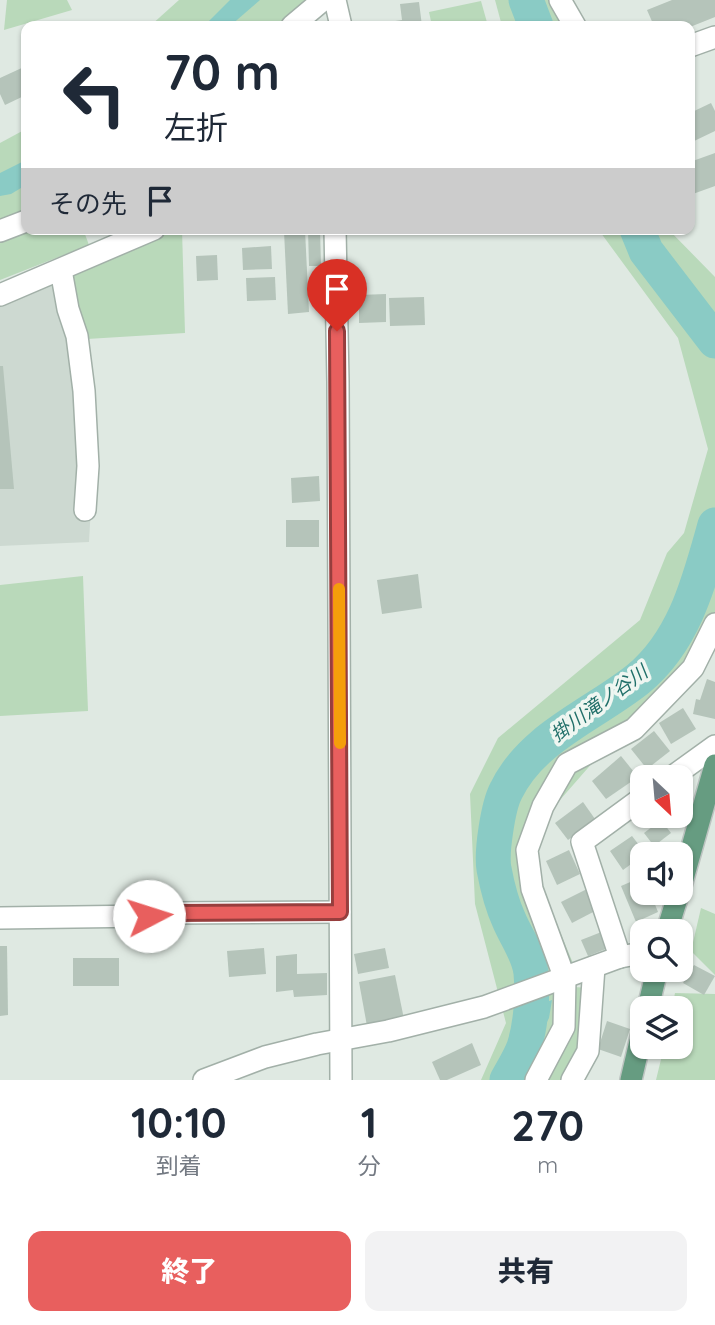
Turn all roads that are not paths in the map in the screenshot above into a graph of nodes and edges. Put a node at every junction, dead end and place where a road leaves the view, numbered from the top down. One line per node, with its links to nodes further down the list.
1 (323, 0): 4 (street)
2 (335, 0): 5 (street)
3 (560, 0): 6 (street)
4 (298, 21)
5 (340, 21)
6 (572, 21)
7 (715, 37): 8 (street)
8 (695, 44)
9 (21, 223): 10 (street)
10 (0, 231)
11 (140, 235): 13 (street)
12 (335, 235): 23 (street)
13 (61, 270): 14 (street); 15 (street)
14 (0, 295)
15 (85, 510)
16 (715, 624): 28 (street)
17 (715, 746): 18 (street)
18 (689, 765)
19 (715, 765): 21 (main road)
20 (630, 807): 26 (street)
21 (707, 823): 22 (main road)
22 (693, 857)
23 (340, 912): 24 (street); 29 (street)
24 (0, 918)
25 (630, 955): 26 (street)
26 (620, 957): 27 (street)
27 (594, 967): 28 (street); 34 (street)
28 (558, 981): 29 (street); 33 (street)
29 (340, 1040): 31 (street); 32 (street)
30 (636, 1059): 35 (main road)
31 (204, 1080)
32 (341, 1080)
33 (536, 1080)
34 (572, 1080)
35 (631, 1080)

